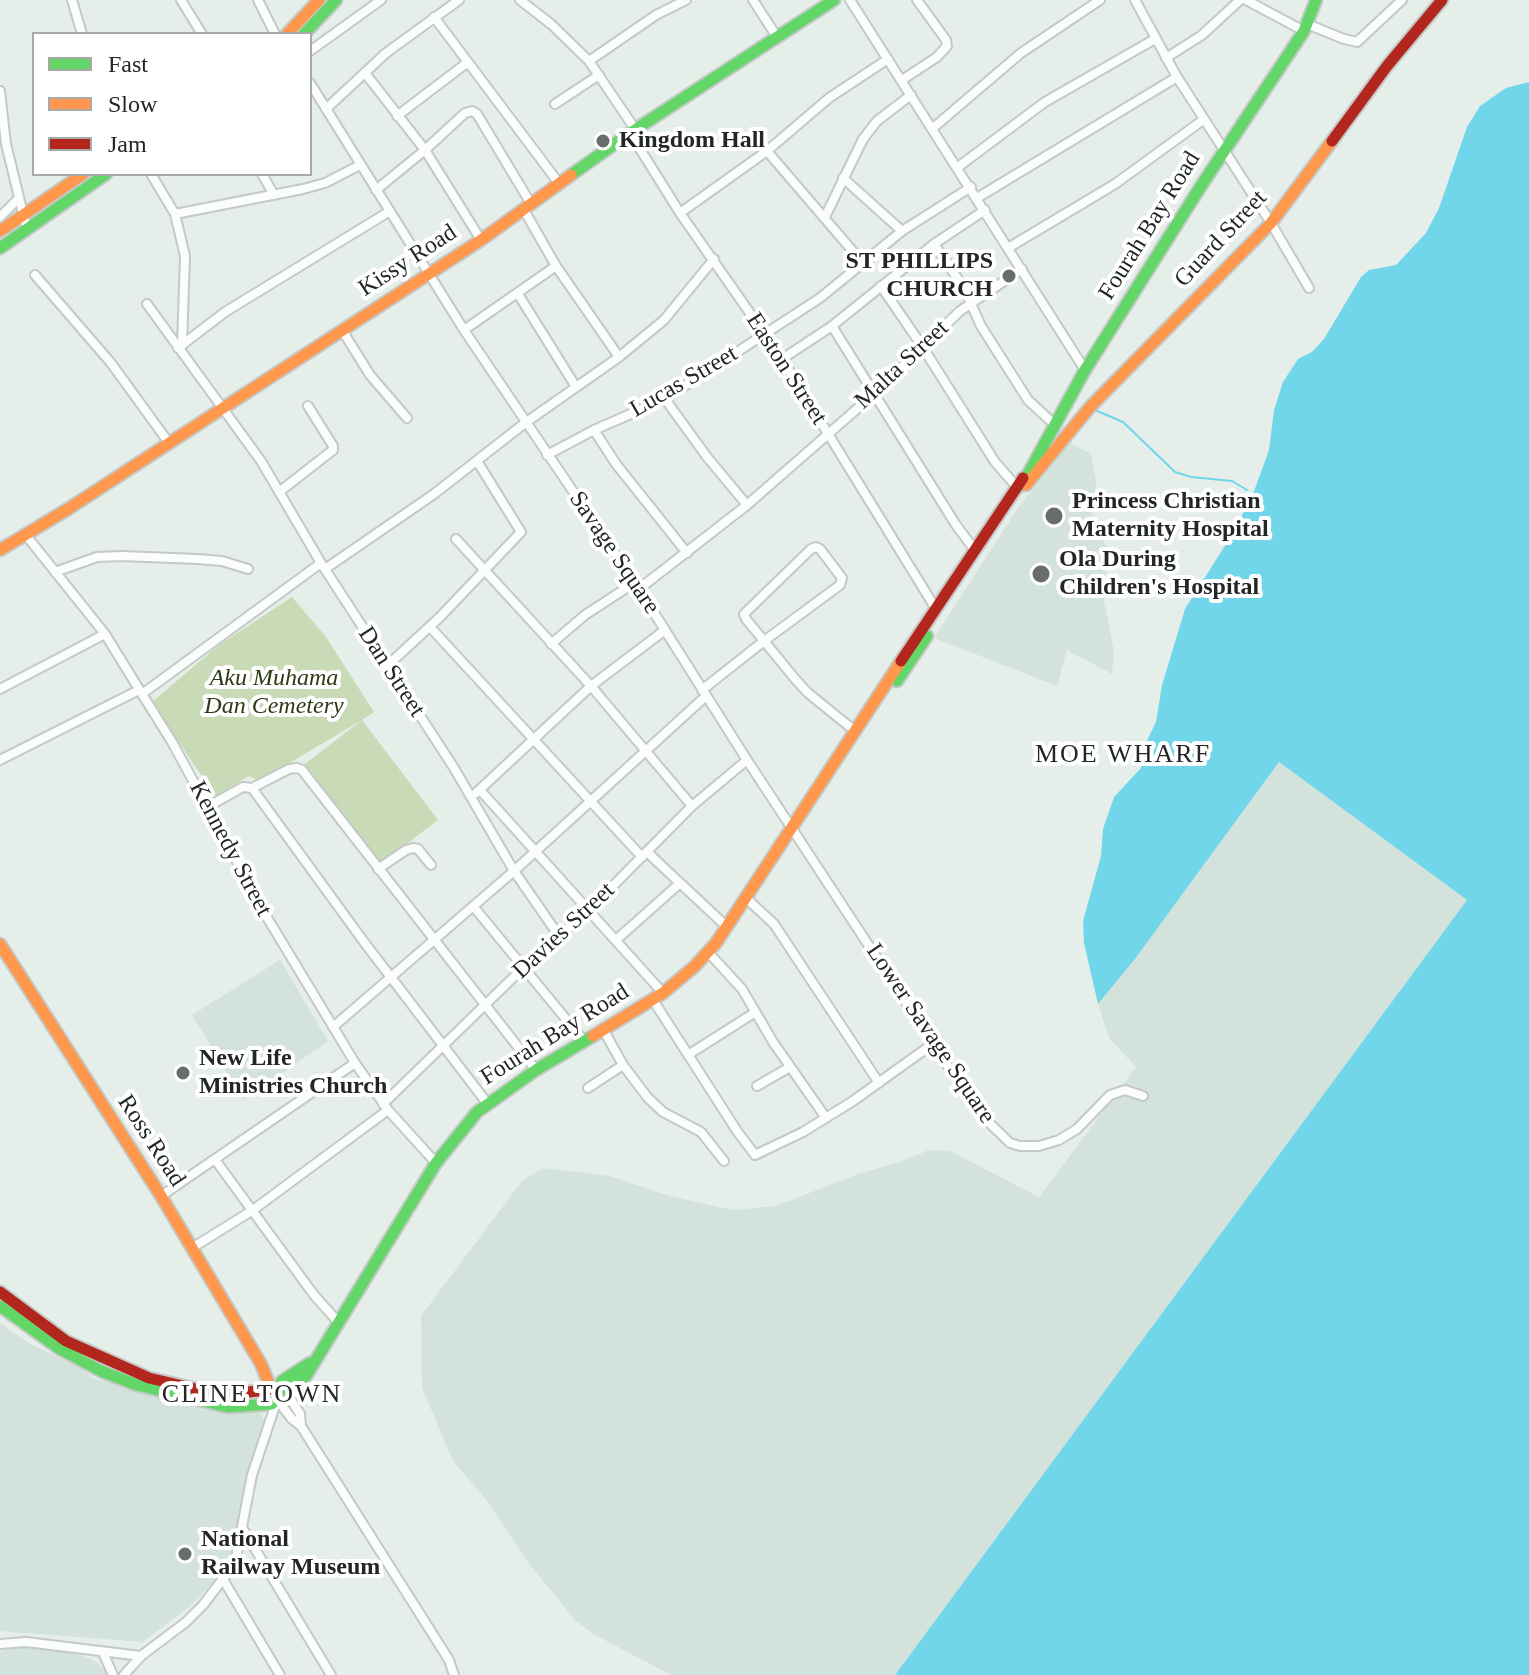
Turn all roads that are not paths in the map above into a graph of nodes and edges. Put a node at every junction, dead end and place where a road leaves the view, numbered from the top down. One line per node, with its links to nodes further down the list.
1 (72, 0): 22 (street)
2 (181, 0): 23 (street)
3 (258, 0): 24 (street)
4 (319, 0): 25 (main road)
5 (336, 0): 26 (main road)
6 (381, 0): 29 (street)
7 (459, 0): 20 (street)
8 (520, 0): 32 (street, Easton Street)
9 (686, 0): 32 (street)
10 (753, 0): 27 (street)
11 (834, 0): 27 (main road, Kissy Road)
12 (850, 0): 31 (street)
13 (917, 0): 37 (street)
14 (1100, 0): 45 (street)
15 (1135, 0): 28 (street)
16 (1243, 0): 21 (street); 30 (street)
17 (1316, 0): 21 (main road, Fourah Bay Road)
18 (1402, 0): 21 (street)
19 (1442, 0): 71 (main road, Guard Street)
20 (434, 17): 33 (street); 34 (street)
21 (1306, 28): 49 (main road, Fourah Bay Road)
22 (81, 32)
23 (201, 32)
24 (274, 32)
25 (289, 32)
26 (306, 32)
27 (777, 37): 46 (main road, Kissy Road)
28 (1155, 39): 30 (street); 51 (street)
29 (312, 50)
30 (1166, 58): 36 (street)
31 (888, 59): 37 (street); 48 (street)
32 (589, 61): 35 (street, Easton Street)
33 (468, 62): 43 (street); 57 (street)
34 (365, 73): 42 (street); 43 (street)
35 (599, 75): 41 (street); 46 (street, Easton Street)
36 (1177, 77): 44 (street); 61 (street)
37 (902, 80): 40 (street)
38 (312, 86): 42 (street, Savage Square)
39 (0, 91): 62 (street)
40 (911, 95): 45 (street); 56 (street)
41 (555, 104)
42 (326, 109): 50 (street, Savage Square)
43 (397, 116): 47 (street)
44 (1203, 120): 49 (street); 78 (street)
45 (933, 128): 51 (street)
46 (632, 131): 57 (main road, Kissy Road); 66 (street, Easton Street)
47 (425, 150): 59 (street); 63 (street); 75 (street)
48 (767, 151): 66 (street); 70 (street)
49 (1224, 151): 71 (street); 98 (main road, Fourah Bay Road)
50 (360, 165): 59 (street, Savage Square); 60 (street)
51 (958, 167): 58 (street)
52 (80, 176): 67 (main road)
53 (103, 176): 72 (main road)
54 (152, 176): 68 (street)
55 (263, 176): 60 (street)
56 (843, 178): 70 (street); 74 (street)
57 (558, 182): 63 (main road, Kissy Road)
58 (971, 187): 61 (street); 74 (street, Lucas Street)
59 (376, 190): 65 (street, Savage Square)
60 (274, 195): 68 (street)
61 (977, 198): 64 (street)
62 (18, 199): 67 (street); 69 (street)
63 (528, 207): 75 (main road, Kissy Road); 81 (street)
64 (985, 210): 76 (street); 78 (street)
65 (390, 211): 83 (street, Savage Square); 94 (street)
66 (680, 213): 79 (street, Easton Street)
67 (22, 214): 72 (street); 73 (main road)
68 (175, 214): 94 (street)
69 (0, 217)
70 (825, 217): 80 (street)
71 (1271, 223): 86 (street); 112 (main road, Guard Street)
72 (27, 230): 77 (main road)
73 (0, 231)
74 (902, 231): 80 (street, Lucas Street)
75 (481, 240): 83 (main road, Kissy Road)
76 (934, 244): 85 (street); 88 (street)
77 (0, 248)
78 (1008, 248): 82 (street)
79 (714, 259): 93 (street, Easton Street); 96 (street)
80 (862, 262): 93 (street, Lucas Street)
81 (556, 266): 87 (street); 96 (street)
82 (1022, 269): 88 (street, Malta Street); 98 (street)
83 (428, 274): 91 (main road, Kissy Road); 92 (street, Savage Square)
84 (35, 275): 109 (street)
85 (881, 286): 90 (street); 95 (street)
86 (1309, 288)
87 (518, 294): 92 (street); 99 (street)
88 (970, 302): 95 (street, Malta Street); 106 (street)
89 (147, 304): 94 (street, Dan Street)
90 (832, 326): 97 (street); 100 (street)
91 (342, 330): 103 (main road, Kissy Road); 104 (street)
92 (464, 330): 105 (street, Savage Square)
93 (766, 335): 97 (street, Easton Street); 101 (street, Lucas Street)
94 (180, 346): 103 (street, Dan Street)
95 (922, 346): 100 (street, Malta Street); 112 (street)
96 (619, 357): 99 (street)
97 (782, 359): 108 (street, Easton Street)
98 (1085, 370): 106 (main road, Fourah Bay Road)
99 (576, 387): 105 (street)
100 (874, 394): 108 (street, Malta Street); 117 (street)
101 (665, 399): 107 (street, Lucas Street); 114 (street)
102 (308, 406): 113 (street)
103 (222, 408): 109 (main road, Kissy Road); 113 (street, Dan Street)
104 (407, 418)
105 (525, 423): 110 (street, Savage Square); 111 (street)
106 (1054, 424): 112 (main road, Fourah Bay Road)
107 (594, 430): 110 (street, Lucas Street); 119 (street)
108 (828, 434): 114 (street, Malta Street); 125 (street, Easton Street)
109 (169, 443): 115 (main road, Kissy Road)
110 (547, 455): 124 (street, Savage Square)
111 (477, 461): 120 (street); 122 (street)
112 (1020, 484): 117 (main road, Fourah Bay Road); 136 (main road, Fourah Bay Road)
113 (279, 492): 120 (street, Dan Street)
114 (747, 505): 119 (street, Malta Street)
115 (25, 534): 118 (main road, Kissy Road); 123 (street, Kennedy Street)
116 (456, 539): 122 (street)
117 (974, 549): 125 (main road, Fourah Bay Road)
118 (0, 550)
119 (687, 553): 124 (street, Malta Street)
120 (323, 566): 131 (street, Dan Street); 134 (street)
121 (248, 569): 123 (street)
122 (485, 570): 126 (street); 130 (street)
123 (55, 572): 128 (street, Kennedy Street)
124 (636, 586): 127 (street, Savage Square); 130 (street, Malta Street)
125 (936, 609): 136 (main road, Fourah Bay Road)
126 (430, 627): 131 (street); 138 (street)
127 (665, 630): 132 (street); 135 (street, Savage Square)
128 (105, 634): 133 (street); 134 (street, Kennedy Street)
129 (764, 641): 129 (street); 135 (street); 137 (street)
130 (551, 644): 132 (street)
131 (387, 666): 145 (street, Dan Street)
132 (591, 686): 138 (street); 139 (street)
133 (0, 689)
134 (141, 692): 140 (street); 148 (street, Kennedy Street)
135 (704, 693): 139 (street); 141 (street, Savage Square)
136 (874, 709): 137 (main road, Fourah Bay Road); 144 (main road, Fourah Bay Road)
137 (855, 731): 144 (main road, Fourah Bay Road)
138 (532, 741): 143 (street); 146 (street)
139 (646, 749): 146 (street); 147 (street)
140 (0, 760)
141 (747, 760): 147 (street, Davies Street); 149 (street, Savage Square)
142 (252, 788): 148 (street); 153 (street); 166 (street)
143 (480, 790): 145 (street); 150 (street)
144 (821, 791): 149 (main road, Fourah Bay Road)
145 (470, 799): 154 (street, Dan Street)
146 (589, 801): 150 (street); 151 (street)
147 (692, 806): 151 (street, Davies Street)
148 (207, 807): 170 (street, Kennedy Street)
149 (794, 830): 156 (main road, Fourah Bay Road); 173 (street, Lower Savage Square)
150 (533, 851): 154 (street); 158 (street)
151 (644, 855): 155 (street); 158 (street, Davies Street)
152 (431, 865): 153 (street)
153 (378, 869): 161 (street)
154 (514, 871): 157 (street); 160 (street, Dan Street)
155 (679, 884): 159 (street); 162 (street)
156 (746, 898): 159 (main road, Fourah Bay Road); 180 (street)
157 (473, 906): 161 (street); 165 (street)
158 (589, 910): 160 (street, Davies Street); 162 (street)
159 (727, 927): 164 (main road, Fourah Bay Road)
160 (559, 936): 165 (street, Davies Street)
161 (435, 939): 166 (street); 168 (street)
162 (616, 940): 167 (street)
163 (0, 944): 190 (main road, Ross Road)
164 (708, 952): 167 (main road, Fourah Bay Road); 169 (street)
165 (522, 969): 168 (street, Davies Street); 172 (street)
166 (391, 977): 170 (street); 174 (street)
167 (658, 996): 171 (main road, Fourah Bay Road); 175 (street)
168 (486, 1005): 174 (street, Davies Street); 179 (street)
169 (754, 1013): 175 (street); 178 (street)
170 (333, 1027): 176 (street, Kennedy Street)
171 (603, 1029): 172 (main road, Fourah Bay Road); 177 (street)
172 (584, 1041): 179 (main road, Fourah Bay Road)
173 (934, 1043): 180 (street); 183 (street, Lower Savage Square)
174 (443, 1046): 184 (street); 185 (street, Davies Street)
175 (688, 1055): 186 (street)
176 (355, 1063): 185 (street, Kennedy Street); 187 (street)
177 (623, 1065): 182 (street); 188 (street)
178 (790, 1067): 181 (street); 186 (street)
179 (536, 1070): 184 (main road, Fourah Bay Road)
180 (879, 1083): 186 (street)
181 (757, 1086)
182 (588, 1088)
183 (1143, 1096)
184 (487, 1103): 189 (main road, Fourah Bay Road)
185 (385, 1107): 189 (street, Kennedy Street); 191 (street, Davies Street)
186 (826, 1118)
187 (216, 1161): 190 (street); 191 (street)
188 (724, 1161)
189 (436, 1163): 195 (main road, Fourah Bay Road)
190 (161, 1196): 192 (main road, Ross Road)
191 (253, 1210): 192 (street, Davies Street); 195 (street)
192 (192, 1248): 196 (main road, Ross Road)
193 (0, 1292): 196 (main road)
194 (0, 1306): 197 (main road)
195 (339, 1323): 196 (main road, Fourah Bay Road)
196 (279, 1387): 197 (street); 197 (street); 198 (street)
197 (276, 1403): 198 (street); 199 (street)
198 (301, 1426): 208 (street)
199 (243, 1528): 200 (street); 207 (street)
200 (224, 1581): 203 (street); 206 (street)
201 (0, 1644): 202 (street)
202 (103, 1653): 203 (street); 204 (street)
203 (141, 1656): 205 (street)
204 (113, 1675)
205 (124, 1675)
206 (280, 1675)
207 (331, 1675)
208 (454, 1675)

